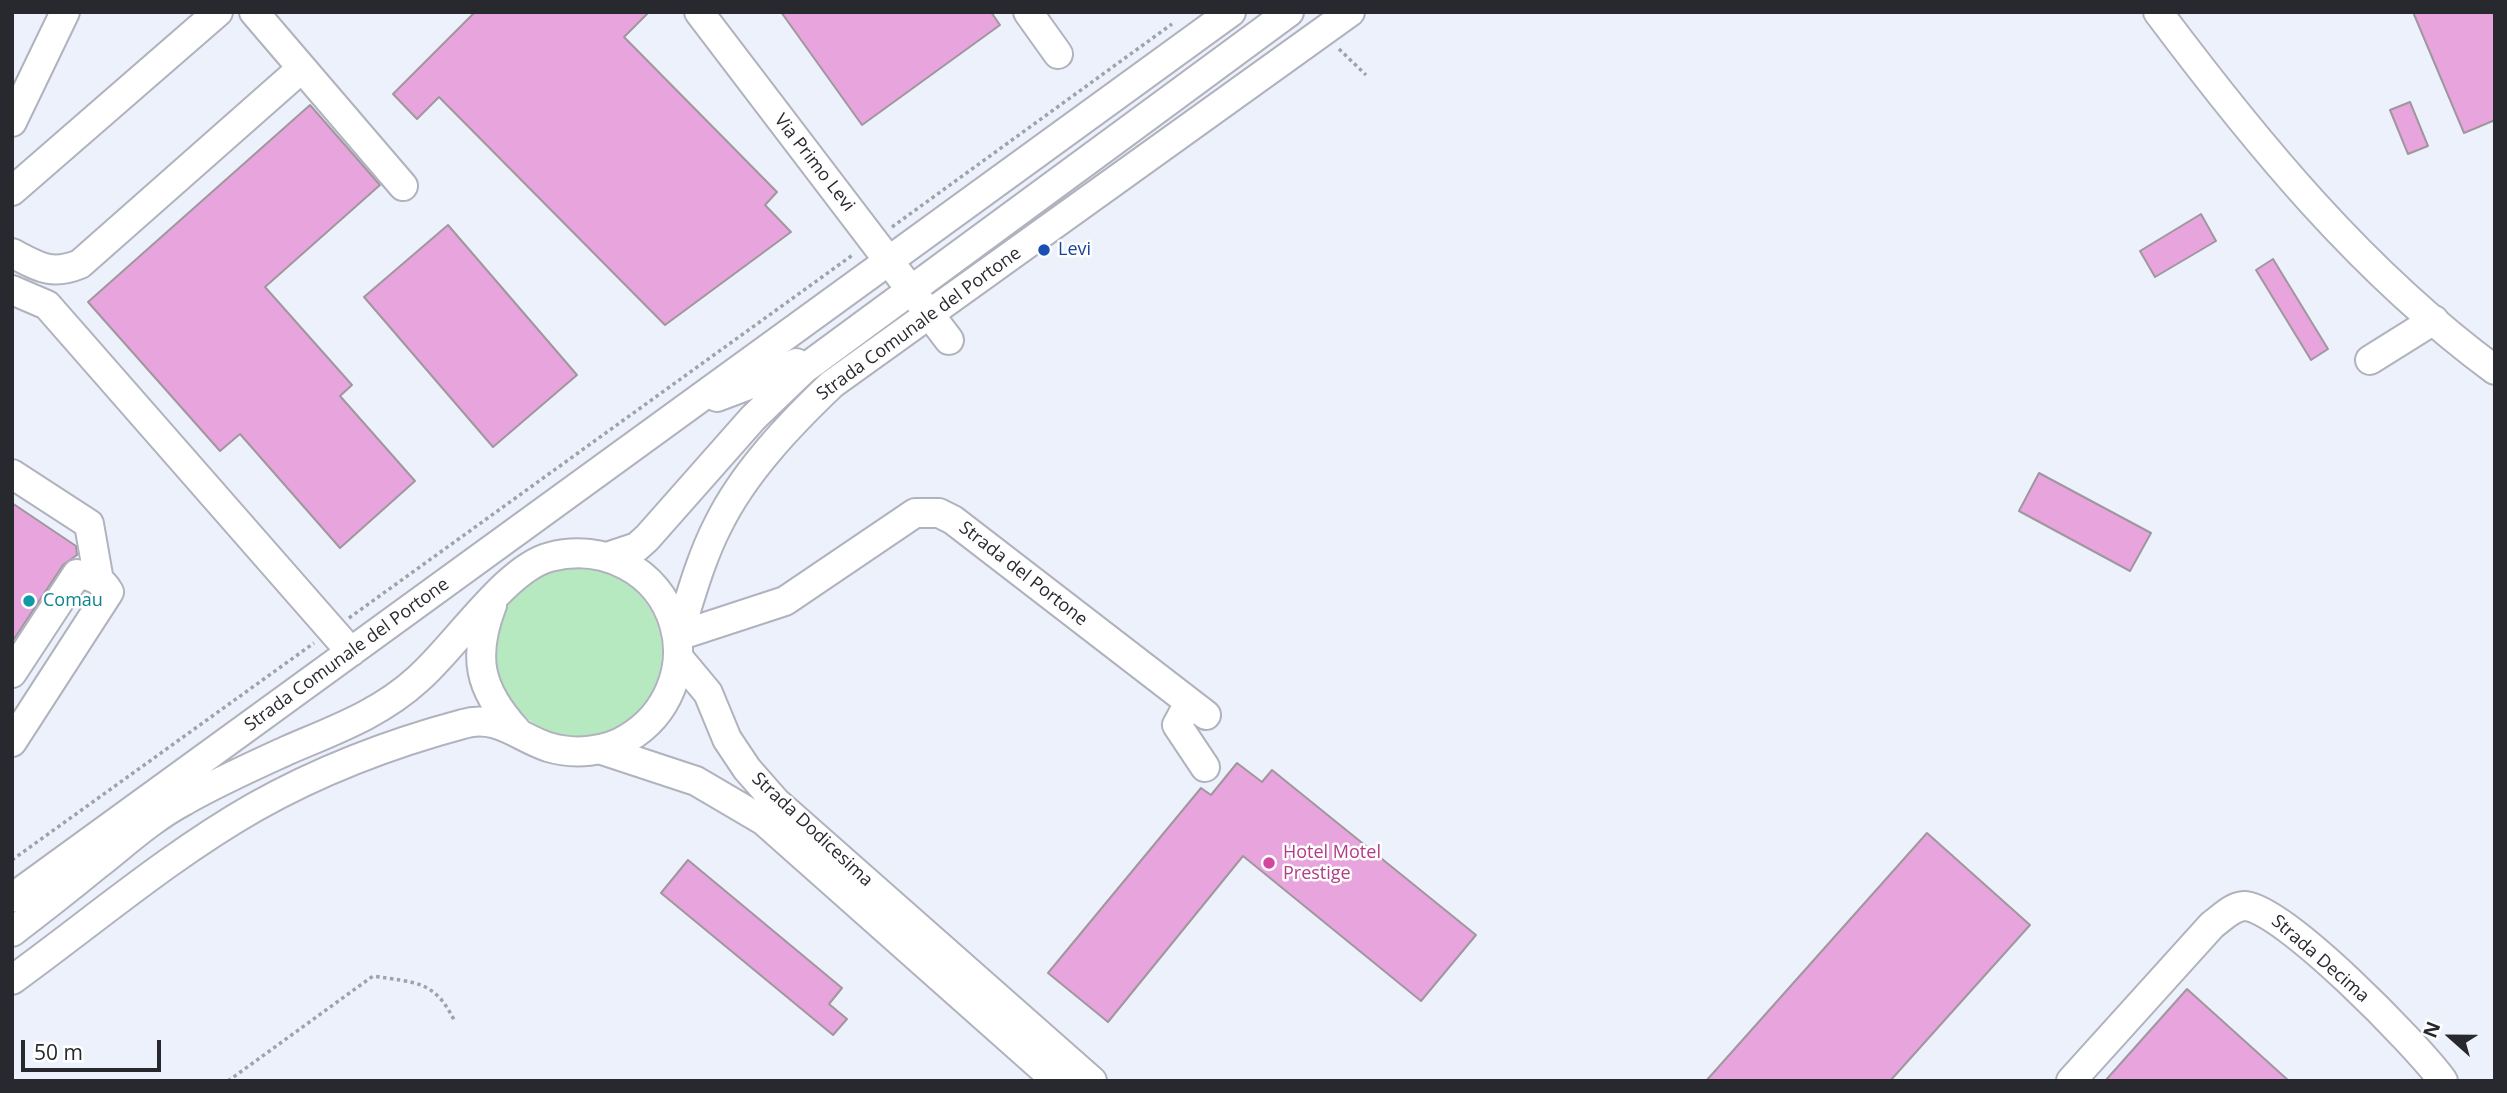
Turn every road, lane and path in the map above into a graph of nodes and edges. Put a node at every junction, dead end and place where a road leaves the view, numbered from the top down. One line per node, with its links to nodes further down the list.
1 (65, 12): 15 (street)
2 (218, 12): 17 (street)
3 (254, 12): 13 (street)
4 (699, 12): 18 (street, Via Primo Levi)
5 (1028, 12): 11 (street)
6 (1231, 12): 18 (street, Strada Comunale del Portone)
7 (1289, 12): 20 (street, Strada Comunale del Portone)
8 (1350, 12): 22 (street, Strada Comunale del Portone)
9 (2158, 12): 23 (street)
10 (1177, 20): 18 (path)
11 (1058, 54)
12 (1344, 54): 14 (path)
13 (302, 68): 16 (street); 19 (street)
14 (1366, 75)
15 (12, 122)
16 (403, 186)
17 (12, 191)
18 (882, 250): 20 (street, Via Primo Levi); 28 (street, Strada Comunale del Portone); 33 (path)
19 (12, 253)
20 (910, 289): 22 (street, Via Primo Levi); 24 (street, Strada Comunale del Portone)
21 (12, 290): 33 (street)
22 (928, 314): 25 (street, Via Primo Levi); 34 (street, Strada Comunale del Portone)
23 (2434, 320): 26 (street); 27 (street)
24 (850, 333): 28 (street, Strada Comunale del Portone); 30 (street, Strada Comunale del Portone)
25 (949, 340)
26 (2370, 360)
27 (2491, 367)
28 (681, 411): 35 (street, Strada Comunale del Portone)
29 (12, 474): 31 (street)
30 (610, 556): 32 (street, Strada Comunale del Portone); 34 (street, Strada Comunale del Portone)
31 (99, 581): 36 (street); 38 (street)
32 (494, 599): 37 (street, Strada Comunale del Portone); 42 (street, Strada Comunale del Portone)
33 (332, 630): 35 (street); 41 (path)
34 (678, 646): 39 (street, Strada Comunale del Portone); 40 (street, Strada del Portone); 46 (street, Strada Dodicesima)
35 (351, 652): 43 (street, Strada Comunale del Portone)
36 (12, 673)
37 (516, 730): 39 (street, Strada Comunale del Portone); 47 (street, Strada Comunale del Portone)
38 (12, 742)
39 (600, 750): 46 (street, Strada Dodicesima)
40 (1205, 767)
41 (12, 860)
42 (57, 897): 44 (street); 45 (street, Strada Comunale del Portone)
43 (12, 898)
44 (12, 916)
45 (12, 932)
46 (907, 932): 50 (street, Strada Dodicesima); 51 (street, Strada Dodicesima)
47 (12, 980)
48 (454, 1020): 49 (path)
49 (228, 1081)
50 (1057, 1081)
51 (1092, 1081)
52 (2071, 1081): 53 (street, Strada Decima)
53 (2443, 1081)

